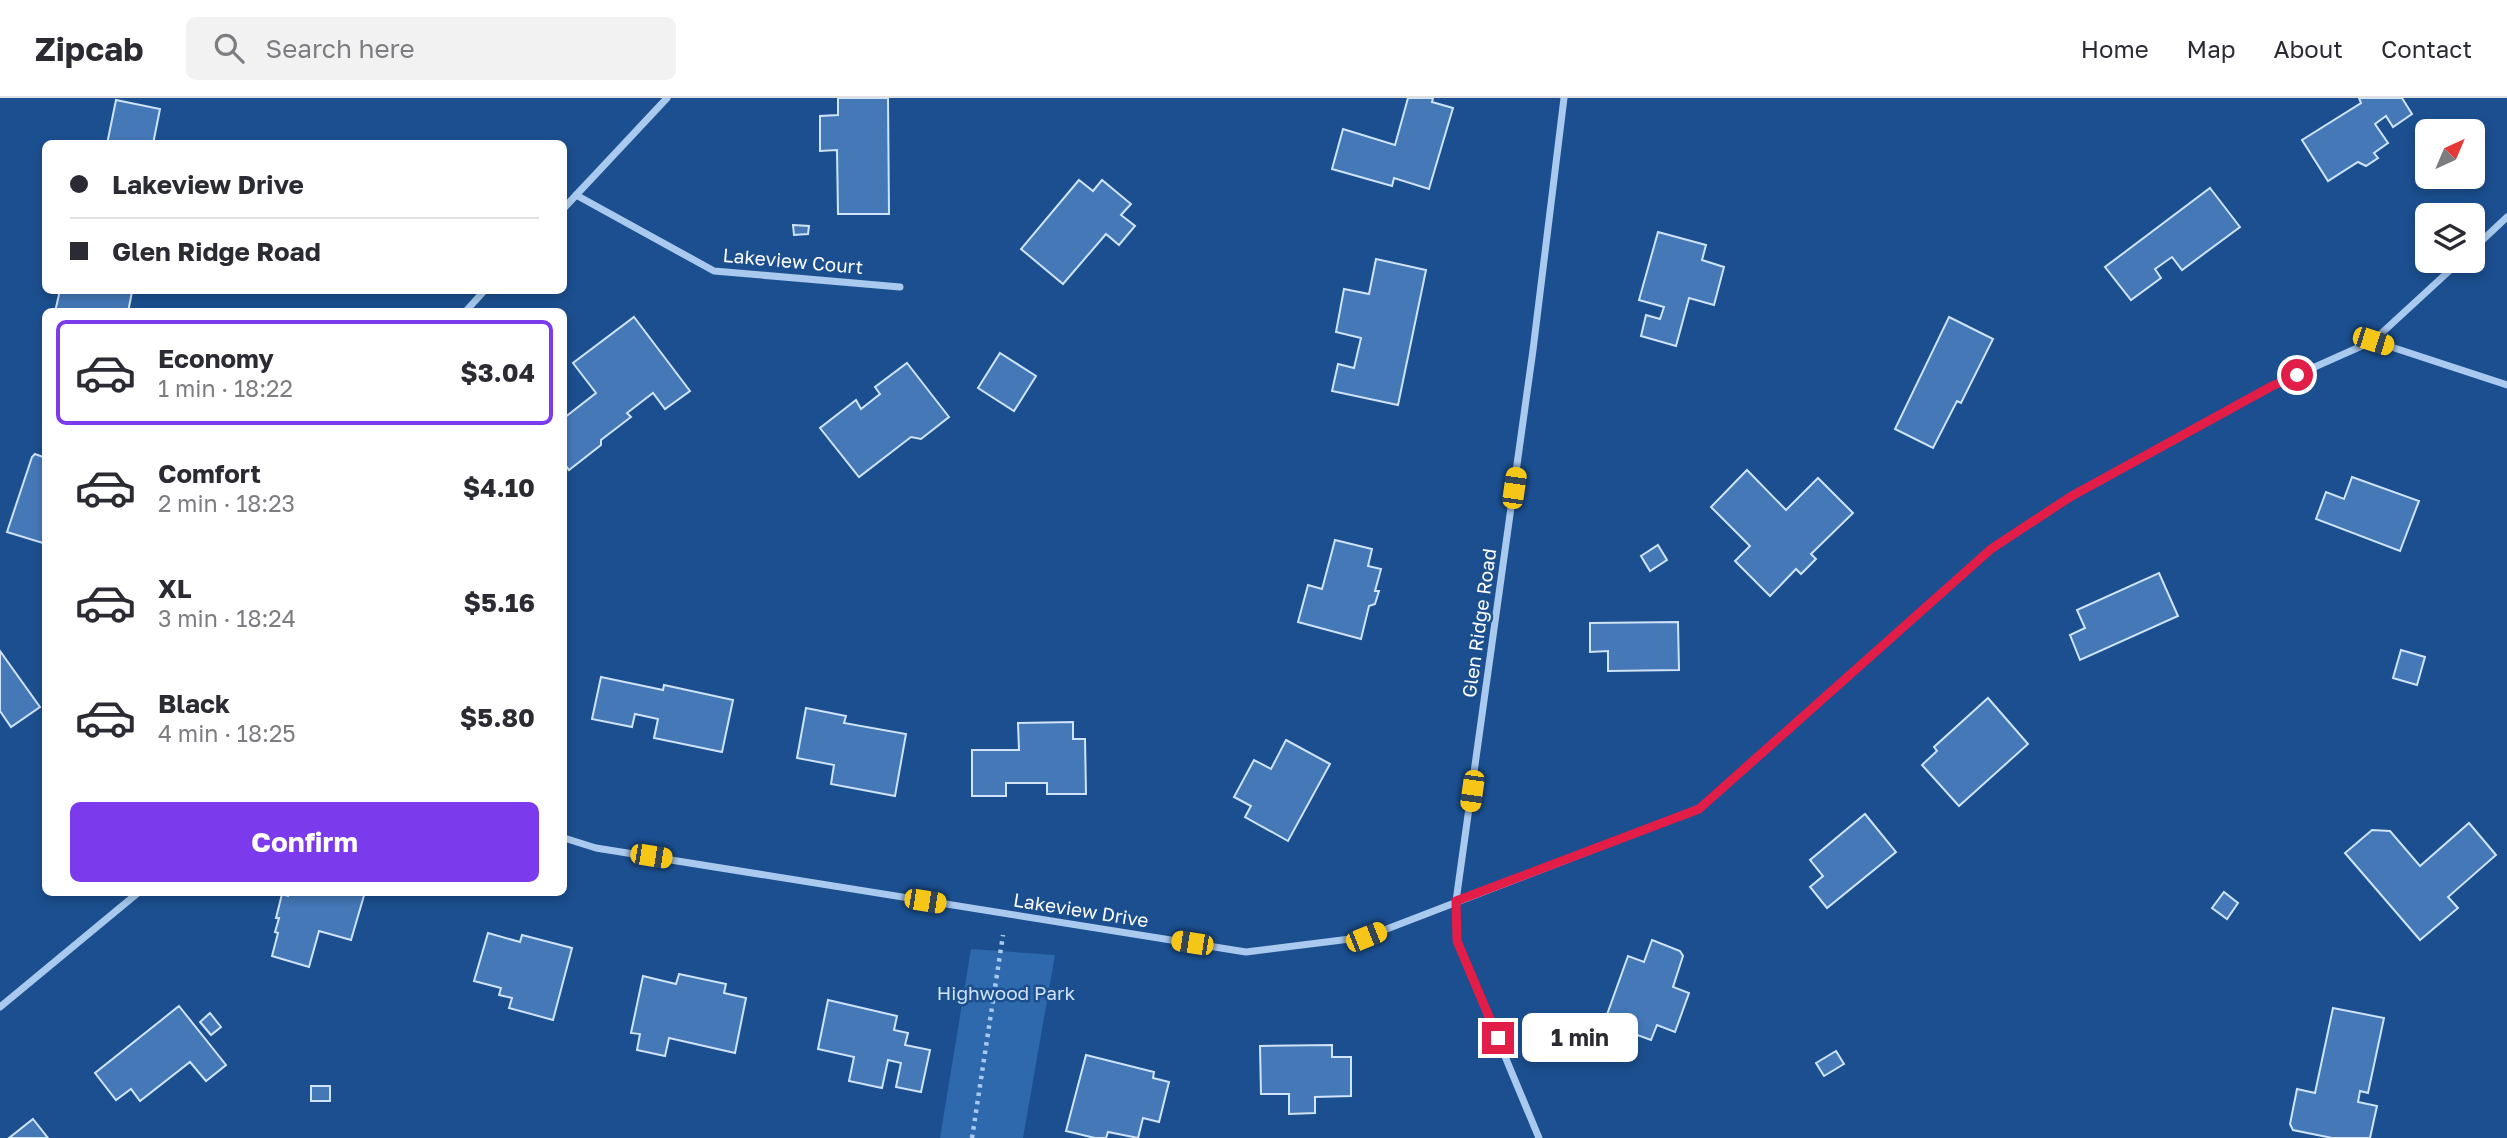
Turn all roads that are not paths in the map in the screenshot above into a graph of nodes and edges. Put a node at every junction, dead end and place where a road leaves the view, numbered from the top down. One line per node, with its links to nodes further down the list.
1 (667, 98): 3 (street)
2 (1564, 98): 15 (street, Glen Ridge Road)
3 (576, 195): 4 (street); 8 (street, Lakeview Court)
4 (567, 205)
5 (2507, 217): 6 (street)
6 (2485, 238)
7 (2447, 273): 11 (street, Lakeview Drive)
8 (900, 287)
9 (481, 294): 10 (street)
10 (469, 308)
11 (2373, 341): 12 (street); 15 (street, Lakeview Drive)
12 (2507, 385)
13 (567, 839): 15 (street, Lakeview Drive)
14 (134, 896): 16 (street)
15 (1456, 901): 17 (street, Glen Ridge Road)
16 (0, 1007)
17 (1539, 1138)

